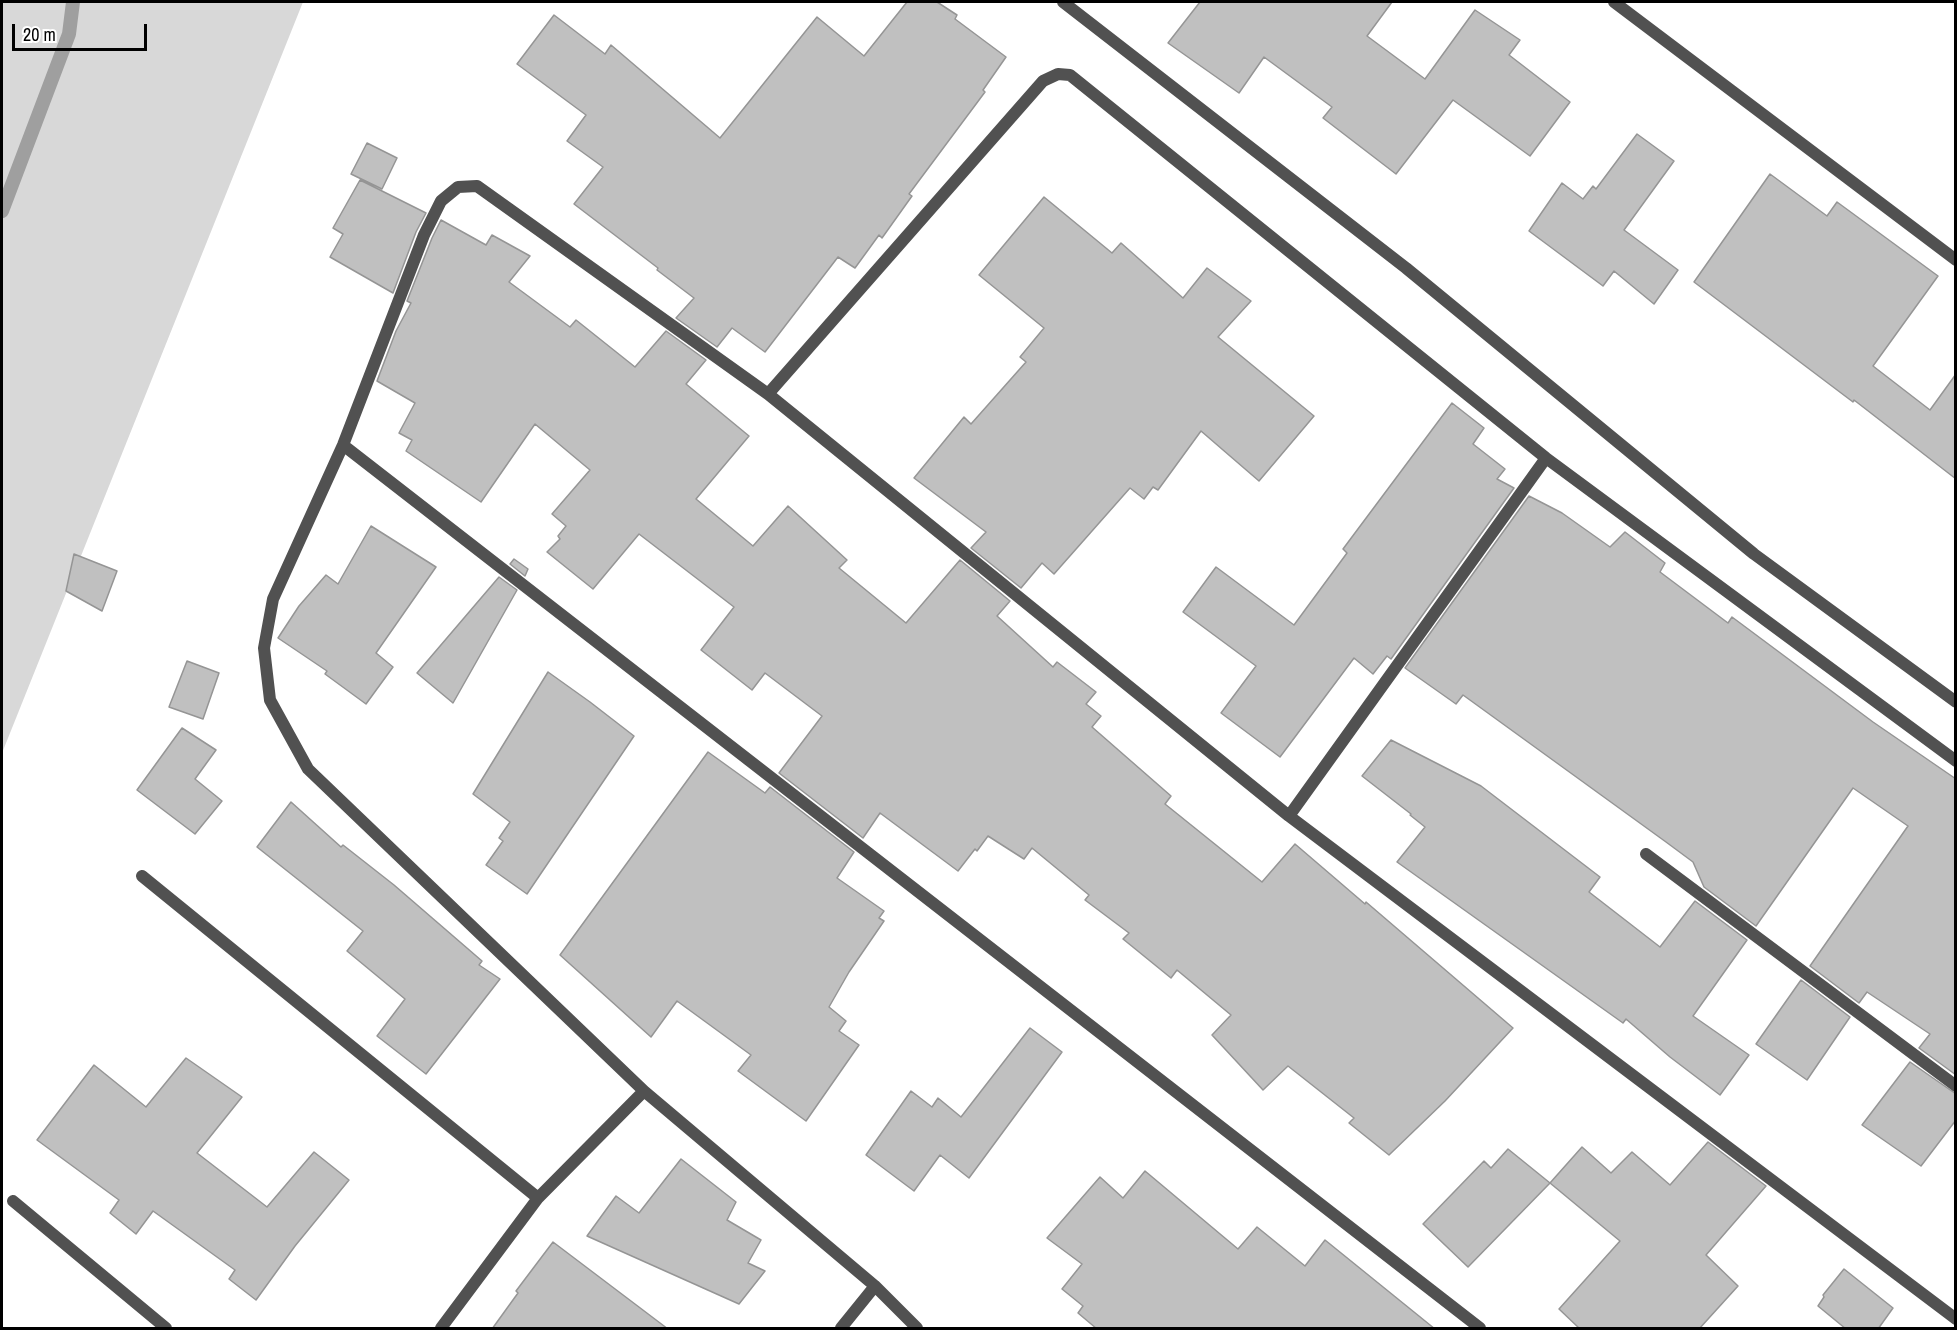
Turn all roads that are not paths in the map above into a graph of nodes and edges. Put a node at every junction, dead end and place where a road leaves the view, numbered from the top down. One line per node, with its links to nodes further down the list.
1 (1063, 2): 7 (street)
2 (1614, 2): 3 (street)
3 (1956, 260)
4 (768, 394): 5 (street); 6 (street); 9 (street)
5 (343, 446): 13 (street); 22 (street)
6 (1546, 458): 8 (street); 9 (street)
7 (1956, 702)
8 (1956, 761)
9 (1289, 816): 17 (street)
10 (1646, 854): 12 (street)
11 (141, 876): 14 (street)
12 (1956, 1086)
13 (644, 1091): 14 (street); 16 (street)
14 (538, 1198): 19 (street)
15 (13, 1200): 18 (street)
16 (875, 1286): 20 (street); 21 (street)
17 (1956, 1319)
18 (166, 1329)
19 (441, 1329)
20 (841, 1329)
21 (917, 1329)
22 (1480, 1329)

